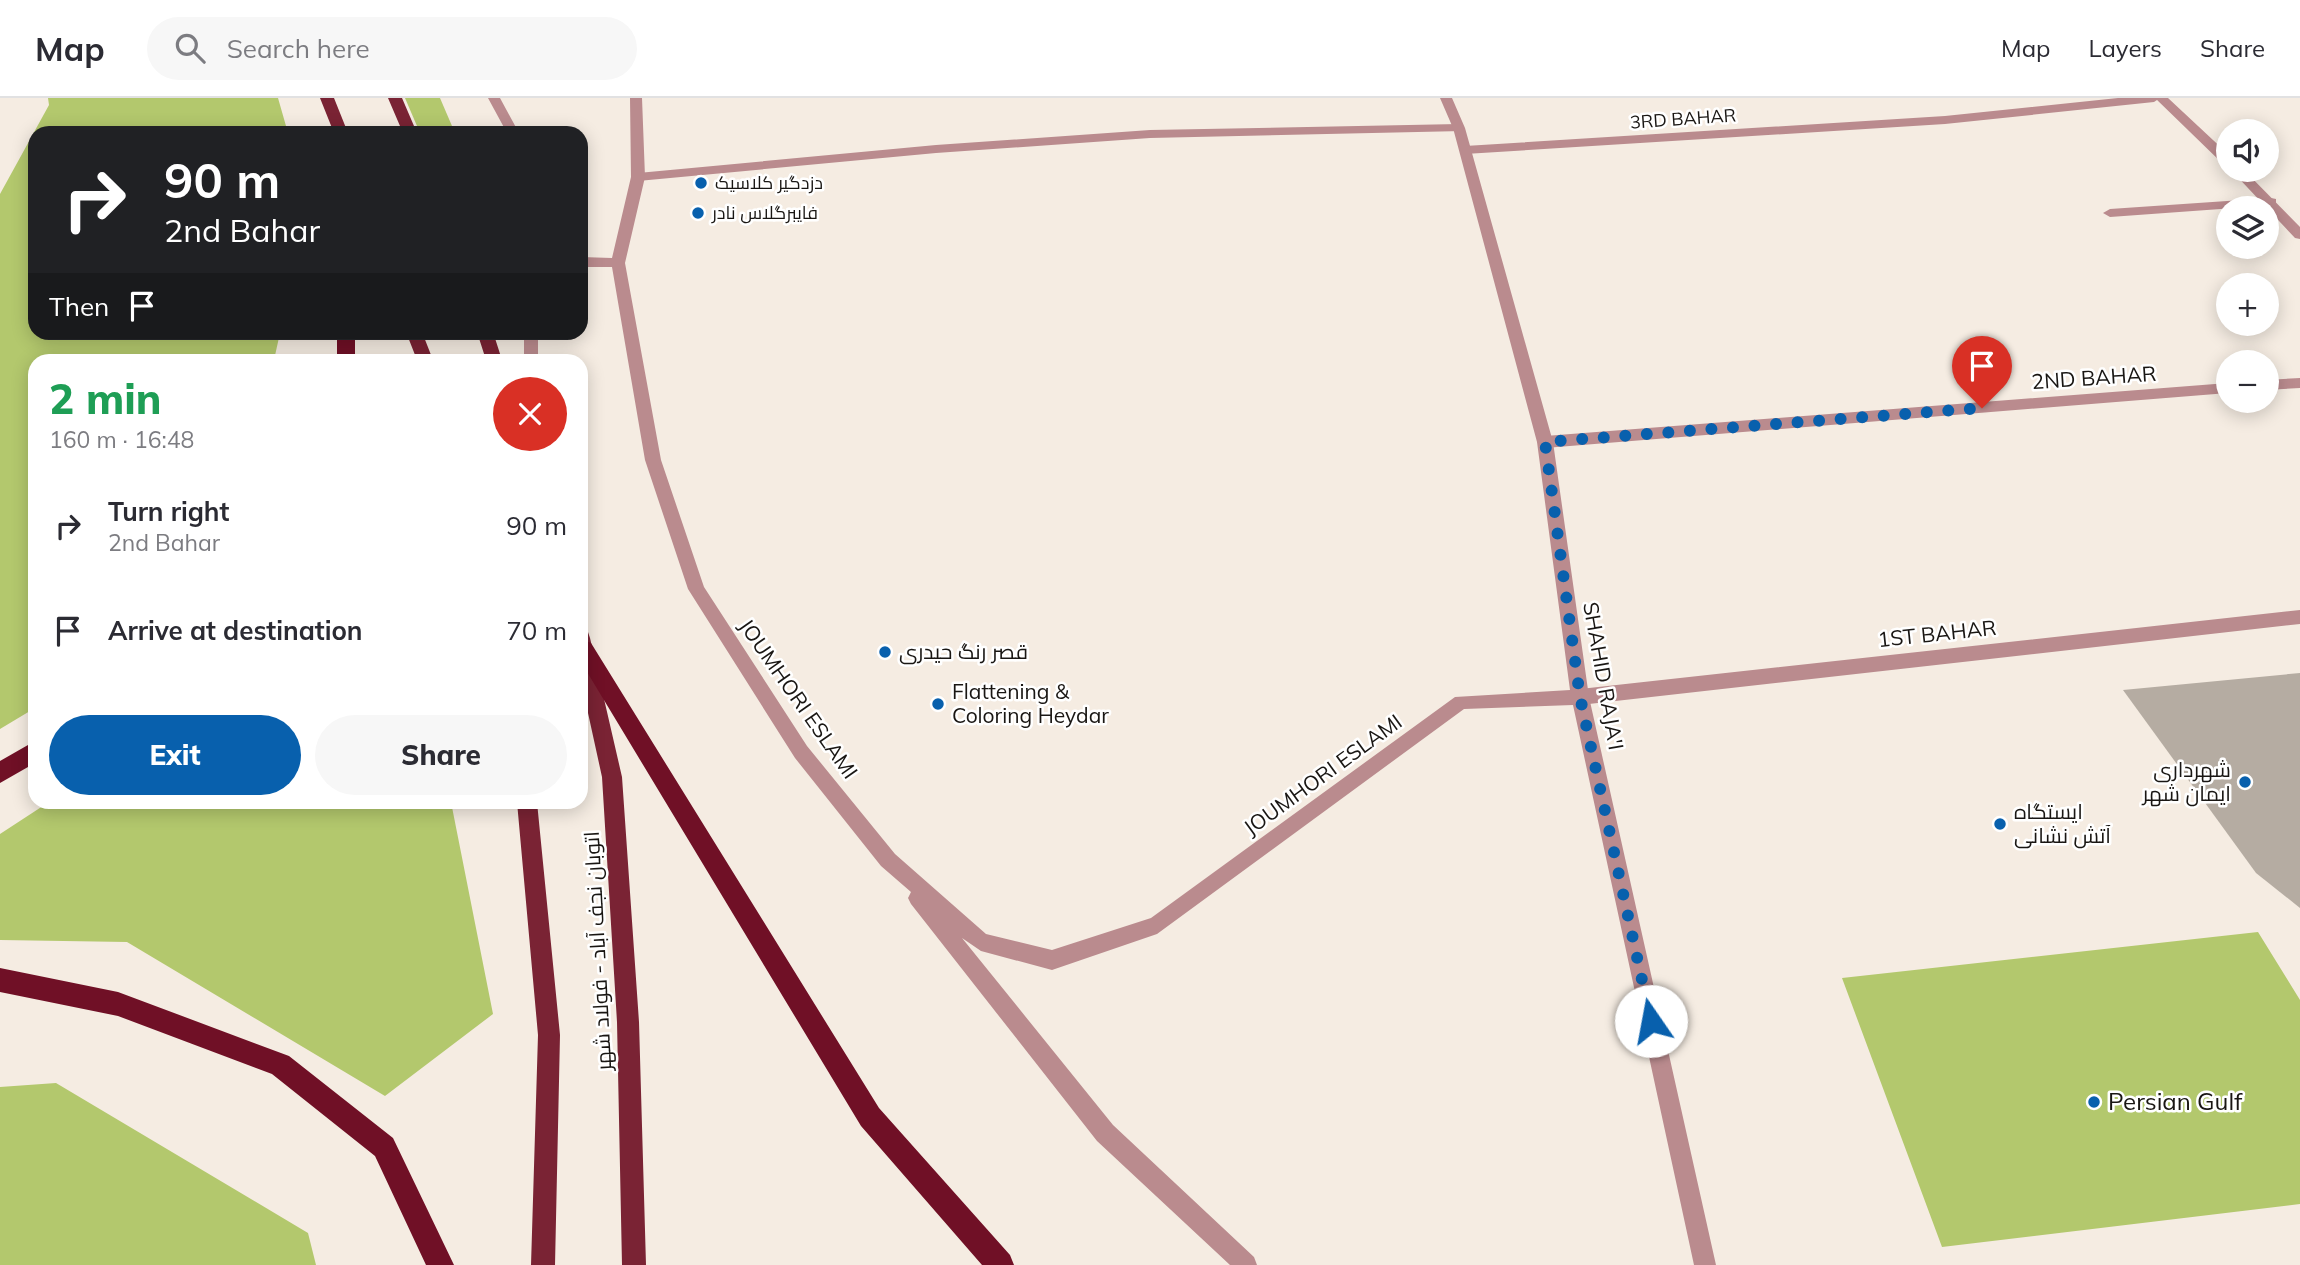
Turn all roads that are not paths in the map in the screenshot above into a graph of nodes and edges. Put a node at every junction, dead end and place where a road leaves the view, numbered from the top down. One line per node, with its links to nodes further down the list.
1 (327, 98): 8 (highway)
2 (395, 98): 9 (highway)
3 (494, 98): 10 (street)
4 (636, 98): 14 (street, JOUMHORI ESLAMI)
5 (1446, 98): 11 (street, SHAHID RAJA'I)
6 (2154, 98): 12 (street, 3RD BAHAR)
7 (2161, 98): 13 (street)
8 (338, 126)
9 (407, 126)
10 (509, 126)
11 (1459, 128): 12 (street, SHAHID RAJA'I); 14 (street)
12 (1465, 150): 26 (street, SHAHID RAJA'I)
13 (2216, 150)
14 (638, 177): 22 (street, JOUMHORI ESLAMI)
15 (2250, 182): 16 (street)
16 (2265, 196)
17 (2216, 206): 19 (street)
18 (2279, 211): 20 (street)
19 (2110, 213)
20 (2300, 234)
21 (588, 262): 22 (street)
22 (618, 263): 34 (street, JOUMHORI ESLAMI)
23 (2300, 383): 24 (street)
24 (2279, 385)
25 (2216, 389): 26 (street, 2ND BAHAR)
26 (1545, 442): 30 (street, SHAHID RAJA'I)
27 (2300, 617): 30 (street, 1ST BAHAR)
28 (588, 652): 39 (highway)
29 (588, 666): 38 (highway, اتوبان نجف آباد - فولاد شهر)
30 (1580, 697): 34 (street, JOUMHORI ESLAMI); 41 (street, SHAHID RAJA'I)
31 (28, 755): 32 (highway)
32 (0, 773)
33 (528, 809): 37 (highway)
34 (888, 860): 40 (street)
35 (0, 980): 36 (highway)
36 (440, 1265)
37 (543, 1265)
38 (634, 1265)
39 (1000, 1265)
40 (1246, 1265)
41 (1704, 1265)

